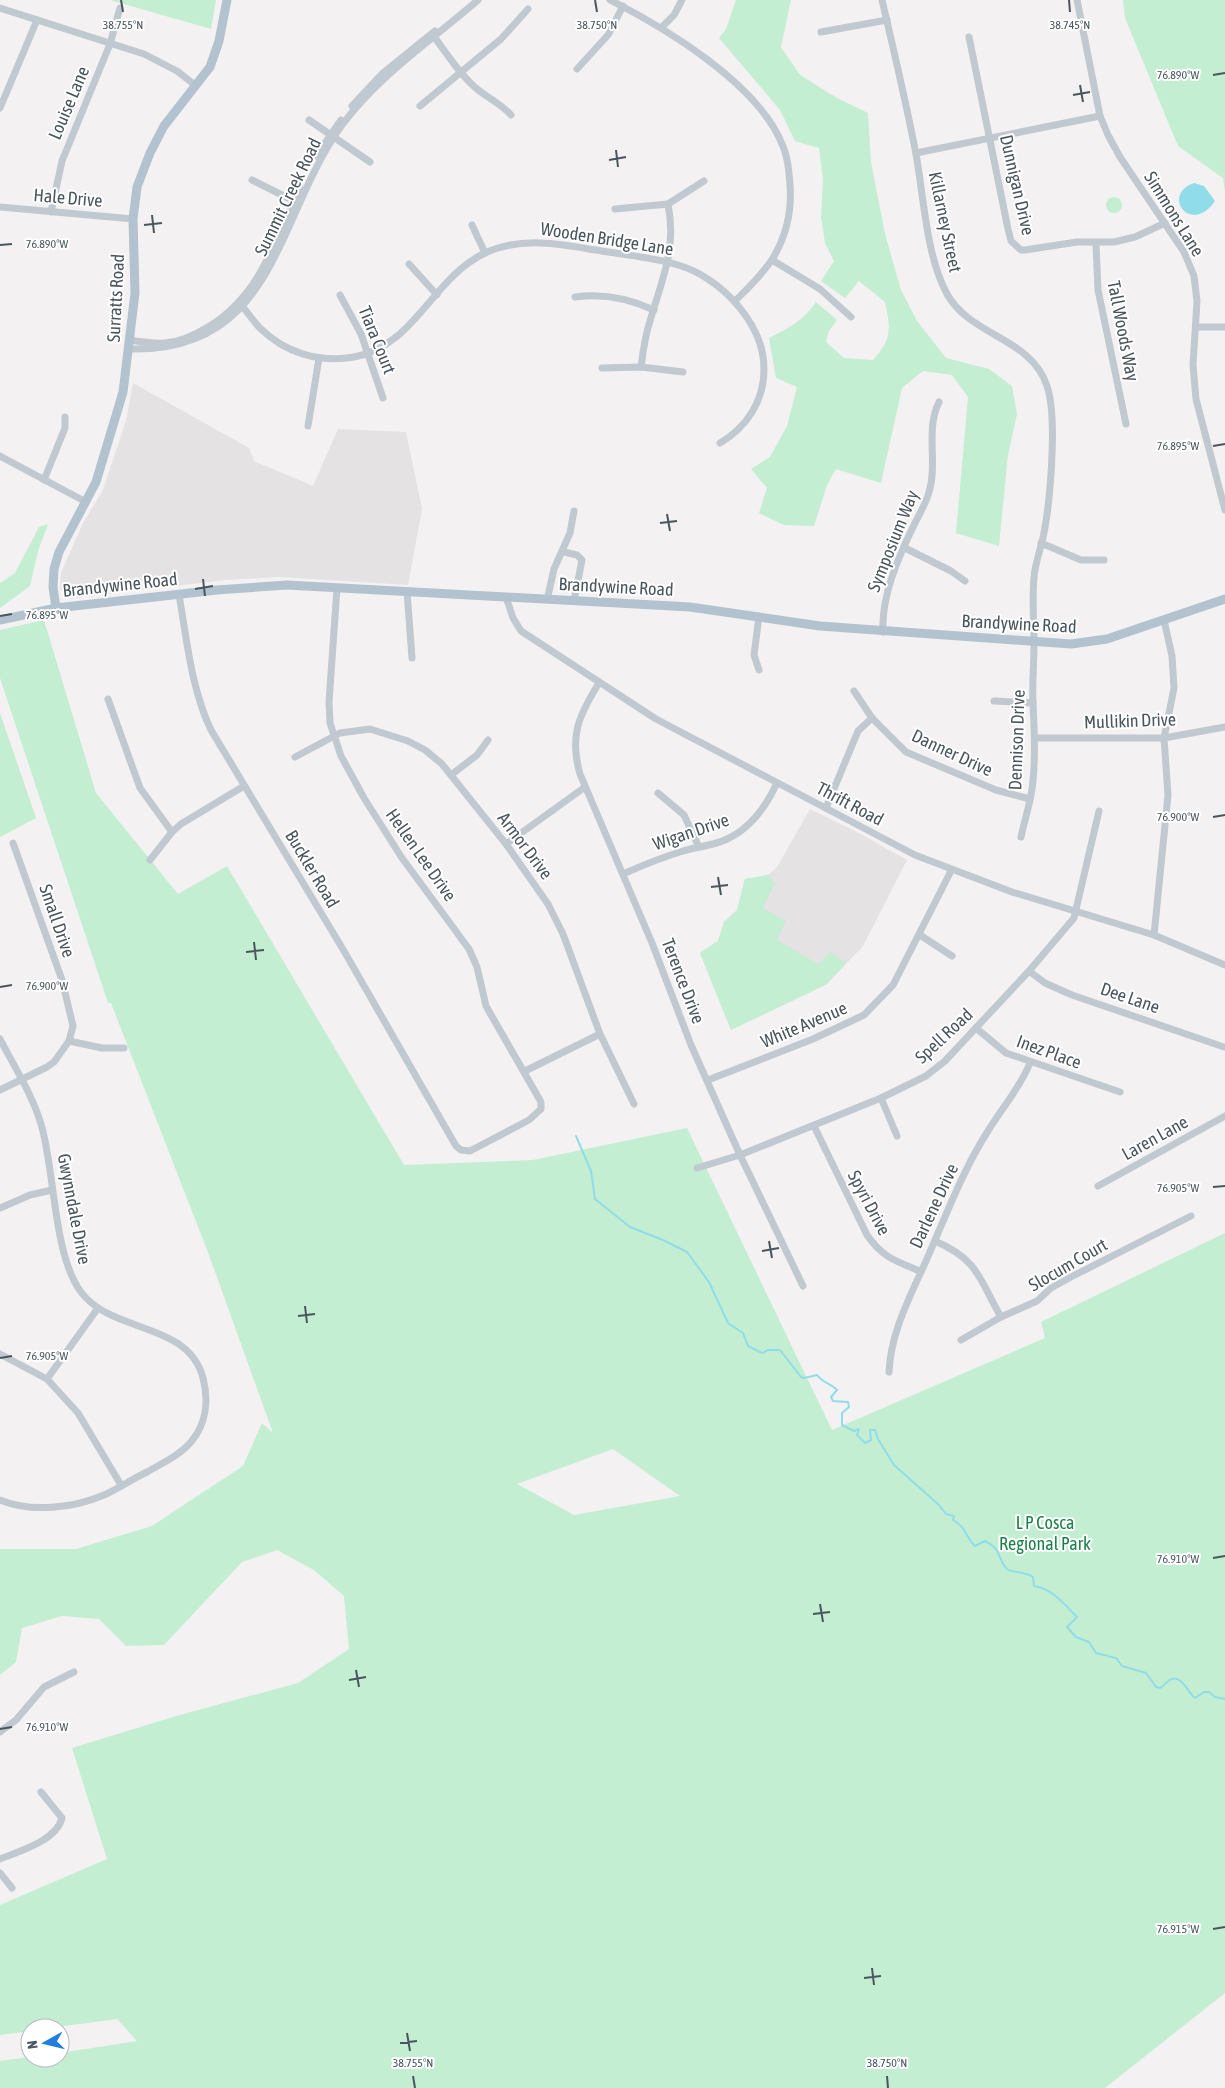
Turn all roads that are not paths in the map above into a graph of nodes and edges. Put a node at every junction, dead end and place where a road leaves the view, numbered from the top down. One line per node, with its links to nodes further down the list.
1 (227, 0): 21 (main road, Surratts Road)
2 (472, 0): 16 (street, Summit Creek Road)
3 (478, 0): 16 (street, Summit Creek Road)
4 (610, 0): 8 (street)
5 (682, 0): 14 (street)
6 (882, 0): 13 (street, Killarney Street)
7 (1077, 0): 26 (street, Simmons Lane)
8 (623, 6): 14 (street); 19 (street)
9 (0, 8): 12 (street)
10 (120, 8): 18 (street, Louise Lane)
11 (528, 10): 20 (street)
12 (37, 20): 18 (street); 22 (street)
13 (887, 20): 15 (street); 30 (street, Killarney Street)
14 (662, 27): 44 (street)
15 (821, 32)
16 (433, 36): 20 (street); 28 (street, Summit Creek Road)
17 (969, 37): 29 (street, Dunnigan Drive)
18 (110, 44): 21 (street); 38 (street, Louise Lane)
19 (577, 69)
20 (461, 72): 23 (street); 25 (street)
21 (195, 85): 39 (main road, Surratts Road)
22 (4, 90): 24 (street)
23 (420, 106)
24 (0, 108)
25 (512, 115)
26 (1100, 116): 29 (street); 40 (street, Simmons Lane)
27 (309, 120): 28 (street)
28 (332, 135): 31 (street); 34 (street, Summit Creek Road)
29 (990, 138): 30 (street); 42 (street, Dunnigan Drive)
30 (916, 153): 73 (street, Killarney Street)
31 (370, 162)
32 (252, 180): 34 (street)
33 (704, 181): 35 (street)
34 (296, 202): 51 (street, Summit Creek Road)
35 (668, 204): 37 (street); 45 (street)
36 (0, 208): 38 (street, Hale Drive)
37 (615, 209)
38 (51, 212): 39 (street, Hale Drive)
39 (133, 219): 56 (main road, Surratts Road)
40 (1165, 223): 42 (street, Dunnigan Drive); 54 (street, Simmons Lane)
41 (472, 225): 43 (street)
42 (1096, 244): 65 (street, Tall Woods Way)
43 (485, 253): 45 (street, Wooden Bridge Lane); 47 (street, Wooden Bridge Lane)
44 (772, 260): 50 (street); 53 (street)
45 (669, 262): 50 (street, Wooden Bridge Lane); 52 (street)
46 (408, 264): 47 (street)
47 (437, 295): 57 (street, Wooden Bridge Lane)
48 (340, 296): 57 (street, Tiara Court)
49 (575, 297): 52 (street)
50 (735, 301): 67 (street, Wooden Bridge Lane)
51 (241, 304): 56 (street, Summit Creek Road); 58 (street, Wooden Bridge Lane)
52 (654, 310): 59 (street)
53 (850, 317)
54 (1196, 327): 55 (street); 71 (street, Simmons Lane)
55 (1225, 327)
56 (130, 345): 70 (main road, Surratts Road)
57 (368, 353): 58 (street, Wooden Bridge Lane); 62 (street, Tiara Court)
58 (319, 358): 66 (street)
59 (641, 367): 60 (street); 61 (street)
60 (602, 368)
61 (683, 372)
62 (383, 398)
63 (938, 402): 74 (street, Symposium Way)
64 (65, 417): 69 (street)
65 (1126, 424)
66 (308, 426)
67 (720, 443)
68 (0, 456): 69 (street)
69 (44, 480): 70 (street)
70 (86, 502): 85 (main road, Surratts Road)
71 (1225, 510)
72 (574, 511): 75 (street)
73 (1041, 543): 76 (street); 90 (street, Killarney Street)
74 (905, 548): 77 (street); 89 (street, Symposium Way)
75 (564, 552): 83 (street); 84 (street)
76 (1104, 560)
77 (965, 581)
78 (337, 588): 79 (main road, Brandywine Road); 80 (main road, Brandywine Road); 100 (street, Hellen Lee Drive)
79 (407, 591): 81 (main road, Brandywine Road); 91 (street)
80 (179, 595): 85 (main road, Brandywine Road); 107 (street, Buckler Road)
81 (506, 597): 83 (main road, Brandywine Road); 93 (street, Thrift Road)
82 (1225, 599): 88 (main road, Brandywine Road)
83 (547, 600): 84 (main road, Brandywine Road)
84 (574, 601): 86 (main road, Brandywine Road)
85 (56, 608): 87 (main road, Brandywine Road)
86 (759, 616): 89 (main road, Brandywine Road); 92 (street)
87 (0, 620)
88 (1164, 620): 90 (main road, Brandywine Road); 102 (street)
89 (883, 632): 90 (main road, Brandywine Road)
90 (1034, 643): 97 (street, Dennison Drive)
91 (412, 658)
92 (759, 670)
93 (599, 683): 106 (street, Thrift Road); 108 (street, Terence Drive)
94 (854, 690): 98 (street, Danner Drive)
95 (108, 699): 113 (street)
96 (994, 701): 97 (street)
97 (1033, 703): 101 (street, Dennison Drive)
98 (872, 718): 110 (street, Danner Drive); 111 (street)
99 (1225, 727): 102 (street, Mullikin Drive)
100 (334, 736): 104 (street, Armor Drive); 105 (street, Armor Drive); 134 (street, Hellen Lee Drive)
101 (1036, 738): 102 (street, Mullikin Drive); 110 (street, Dennison Drive)
102 (1164, 738): 123 (street)
103 (488, 740): 105 (street)
104 (295, 756)
105 (452, 775): 116 (street, Armor Drive)
106 (777, 783): 111 (street, Thrift Road); 117 (street, Wigan Drive)
107 (244, 786): 113 (street); 142 (street, Buckler Road)
108 (585, 787): 116 (street); 120 (street, Terence Drive)
109 (658, 793): 117 (street)
110 (1030, 799): 114 (street, Dennison Drive)
111 (826, 808): 119 (street, Thrift Road)
112 (1099, 811): 121 (street, Spell Road)
113 (172, 832): 118 (street)
114 (1021, 837)
115 (13, 843): 130 (street, Small Drive)
116 (506, 844): 128 (street, Armor Drive)
117 (699, 847): 120 (street, Wigan Drive)
118 (150, 860)
119 (951, 871): 121 (street, Thrift Road); 122 (street, White Avenue)
120 (623, 874): 136 (street, Terence Drive)
121 (1077, 912): 123 (street, Thrift Road); 126 (street, Spell Road)
122 (920, 935): 124 (street); 136 (street, White Avenue)
123 (1154, 935): 125 (street, Thrift Road)
124 (952, 956)
125 (1225, 965)
126 (1029, 971): 127 (street, Spell Road); 131 (street, Dee Lane)
127 (976, 1028): 133 (street, Inez Place); 139 (street, Spell Road)
128 (600, 1034): 134 (street); 140 (street, Armor Drive)
129 (0, 1038): 135 (street, Gwynndale Drive)
130 (69, 1041): 132 (street); 135 (street)
131 (1224, 1047)
132 (124, 1048)
133 (1030, 1063): 138 (street, Inez Place); 151 (street, Darlene Drive)
134 (524, 1071): 142 (street, Hellen Lee Drive)
135 (21, 1080): 137 (street); 148 (street, Gwynndale Drive)
136 (708, 1080): 145 (street, Terence Drive)
137 (0, 1090)
138 (1120, 1092)
139 (881, 1098): 143 (street, Spell Road); 144 (street)
140 (634, 1104)
141 (1225, 1116): 147 (street, Laren Lane)
142 (530, 1120)
143 (814, 1126): 145 (street, Spell Road); 152 (street, Spyri Drive)
144 (897, 1136)
145 (740, 1155): 146 (street, Spell Road); 153 (street, Terence Drive)
146 (697, 1168)
147 (1098, 1186)
148 (52, 1190): 149 (street); 154 (street, Gwynndale Drive)
149 (0, 1208)
150 (1191, 1216): 155 (street, Slocum Court)
151 (935, 1241): 152 (street, Darlene Drive); 155 (street)
152 (920, 1271): 158 (street, Darlene Drive)
153 (803, 1286)
154 (98, 1308): 159 (street); 160 (street, Gwynndale Drive)
155 (1001, 1317): 156 (street, Slocum Court)
156 (961, 1340)
157 (0, 1354): 159 (street)
158 (889, 1372)
159 (47, 1379): 160 (street)
160 (121, 1485): 161 (street, Gwynndale Drive)
161 (0, 1500)
162 (74, 1672): 163 (street)
163 (0, 1732)
164 (41, 1792): 165 (street)
165 (0, 1859)
166 (0, 1873): 167 (street)
167 (12, 1888)

